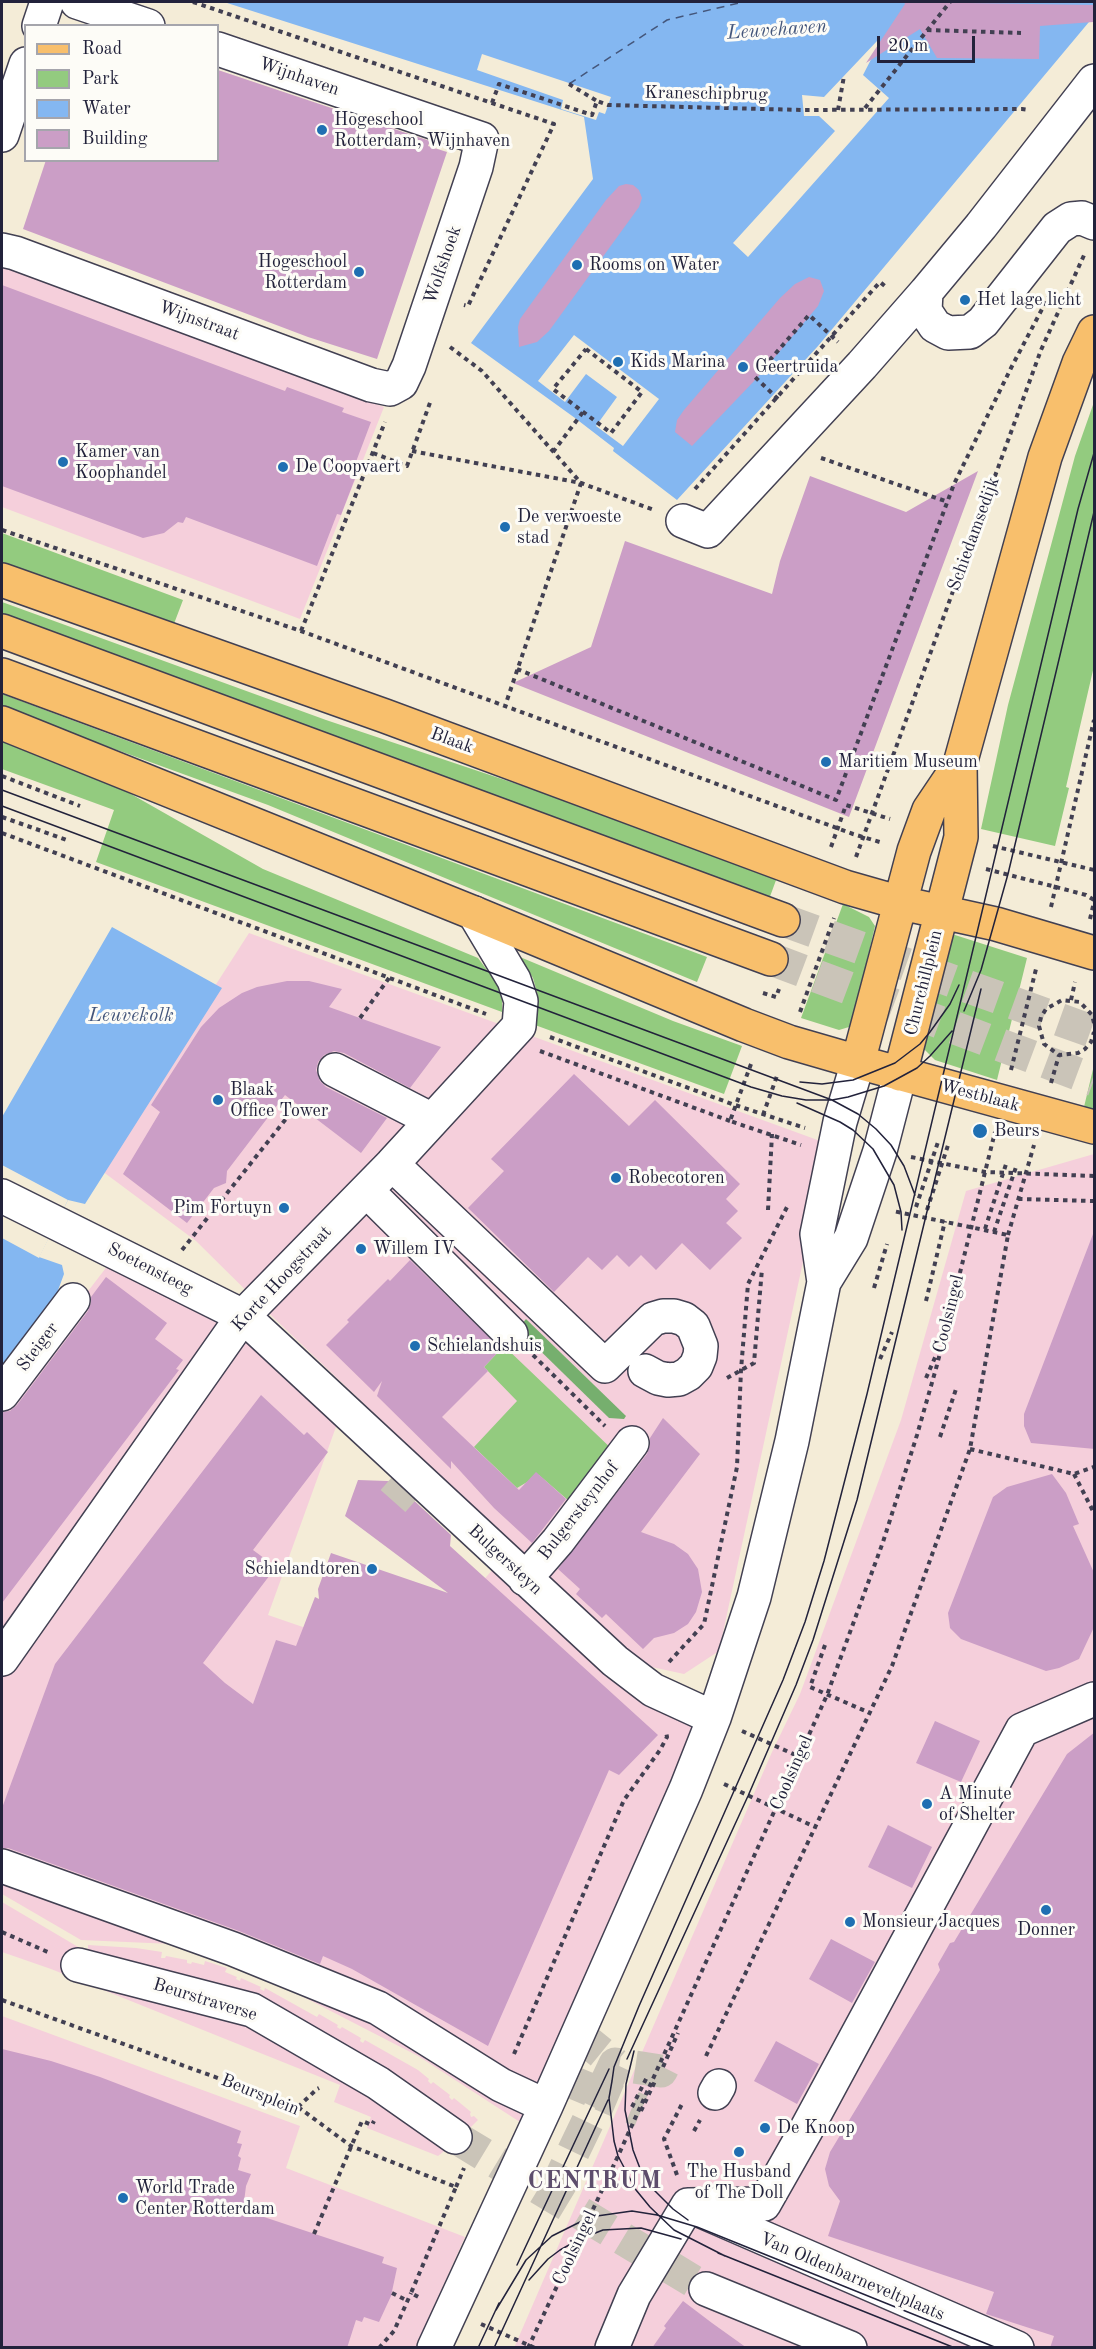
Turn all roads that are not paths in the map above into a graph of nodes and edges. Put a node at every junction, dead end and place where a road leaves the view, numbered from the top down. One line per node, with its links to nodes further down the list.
1 (47, 2): 3 (street)
2 (77, 2): 4 (street)
3 (40, 24)
4 (142, 24)
5 (219, 49): 9 (street, Wijnhaven)
6 (24, 70): 8 (street)
7 (1095, 81): 12 (street)
8 (2, 135)
9 (482, 139): 14 (street, Wolfshoek)
10 (1092, 233): 12 (street)
11 (2, 250): 14 (street, Wijnstraat)
12 (927, 292): 15 (street)
13 (1095, 332): 20 (main road)
14 (396, 387)
15 (673, 517)
16 (2, 580): 21 (main road, Blaak)
17 (2, 631): 24 (main road)
18 (2, 675): 26 (main road)
19 (2, 723): 23 (main road)
20 (960, 764): 21 (main road); 22 (main road)
21 (901, 903): 22 (main road, Churchillplein); 27 (main road)
22 (942, 912): 25 (main road); 29 (main road, Churchillplein)
23 (474, 913): 27 (main road); 30 (street, Korte Hoogstraat)
24 (783, 920)
25 (1095, 953)
26 (771, 958)
27 (858, 1062): 29 (main road); 35 (street)
28 (335, 1070): 30 (street)
29 (900, 1074): 31 (main road, Westblaak); 35 (street)
30 (432, 1120): 32 (street, Korte Hoogstraat)
31 (1095, 1127)
32 (392, 1164): 33 (street, Korte Hoogstraat); 39 (street)
33 (367, 1191): 37 (street, Korte Hoogstraat); 38 (street)
34 (2, 1196): 37 (street, Soetensteeg)
35 (824, 1282): 45 (street)
36 (73, 1300): 40 (street, Steiger)
37 (243, 1316): 42 (street, Bulgersteyn); 43 (street, Korte Hoogstraat)
38 (511, 1334)
39 (645, 1371)
40 (2, 1394)
41 (620, 1435): 42 (street, Bulgersteynhof)
42 (525, 1579): 45 (street, Bulgersteyn)
43 (2, 1659)
44 (1095, 1699): 50 (street)
45 (714, 1718): 48 (street)
46 (2, 1866): 48 (street)
47 (78, 1965): 49 (street, Beurstraverse)
48 (546, 2106): 52 (street)
49 (460, 2152)
50 (688, 2205): 53 (street); 55 (street, Van Oldenbarneveltplaats)
51 (706, 2289): 54 (street)
52 (434, 2348)
53 (612, 2348)
54 (850, 2348)
55 (1017, 2348)

